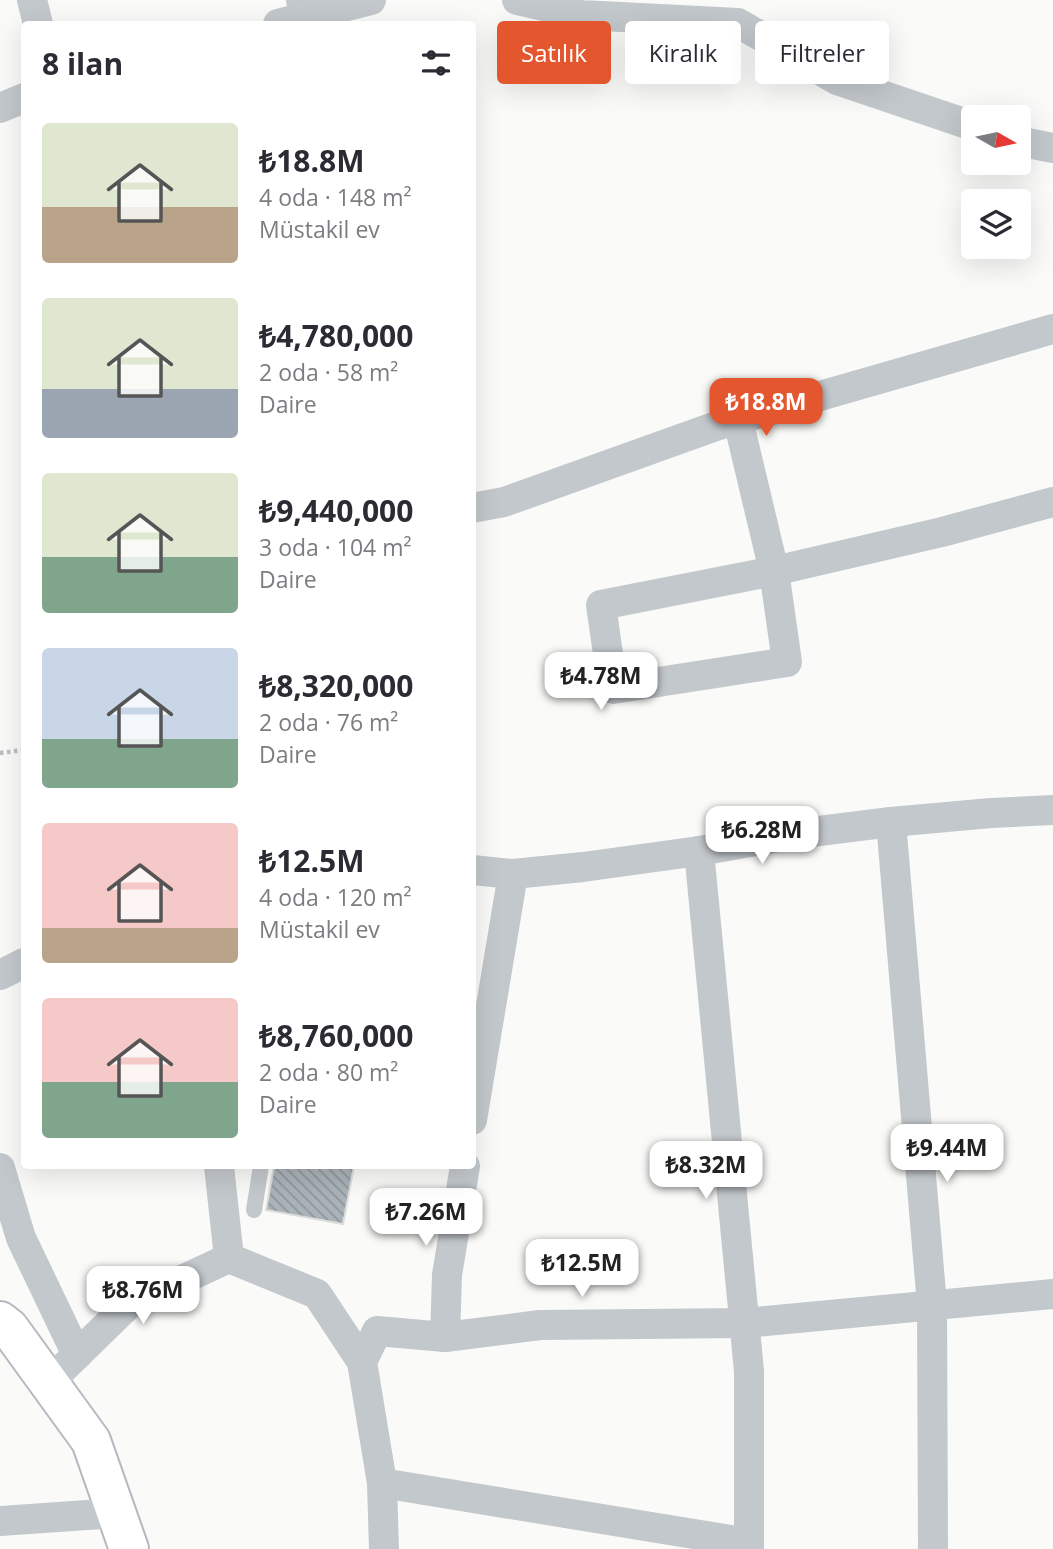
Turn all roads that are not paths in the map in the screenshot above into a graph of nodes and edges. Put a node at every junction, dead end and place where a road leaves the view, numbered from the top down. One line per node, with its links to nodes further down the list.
1 (32, 0): 6 (street)
2 (370, 0): 5 (street)
3 (517, 0): 4 (street)
4 (583, 8): 9 (street)
5 (294, 14)
6 (37, 21)
7 (21, 99): 8 (street)
8 (0, 108)
9 (961, 122)
10 (1031, 144): 11 (street)
11 (1053, 148)
12 (1053, 329): 13 (street)
13 (738, 420): 15 (street); 16 (street)
14 (1053, 502): 16 (street)
15 (476, 507)
16 (774, 571): 16 (street)
17 (1053, 810): 18 (street)
18 (891, 822): 19 (street); 32 (street)
19 (699, 851): 21 (street); 34 (street)
20 (476, 870): 21 (street)
21 (513, 874): 24 (street)
22 (21, 964): 23 (street)
23 (0, 975)
24 (476, 1097)
25 (0, 1168): 36 (street)
26 (219, 1169): 30 (street)
27 (261, 1169): 29 (lane)
28 (465, 1169): 35 (street)
29 (254, 1210)
30 (229, 1258): 36 (street); 37 (street)
31 (1053, 1294): 32 (street)
32 (932, 1306): 34 (street); 45 (street)
33 (0, 1321): 38 (street)
34 (744, 1323): 35 (street); 42 (street)
35 (444, 1337): 37 (street)
36 (77, 1355): 38 (street)
37 (362, 1362): 39 (street)
38 (48, 1383): 40 (street)
39 (382, 1483): 42 (street); 44 (street)
40 (116, 1513): 41 (street); 43 (street)
41 (0, 1521)
42 (749, 1546)
43 (129, 1549)
44 (384, 1549)
45 (933, 1549)

